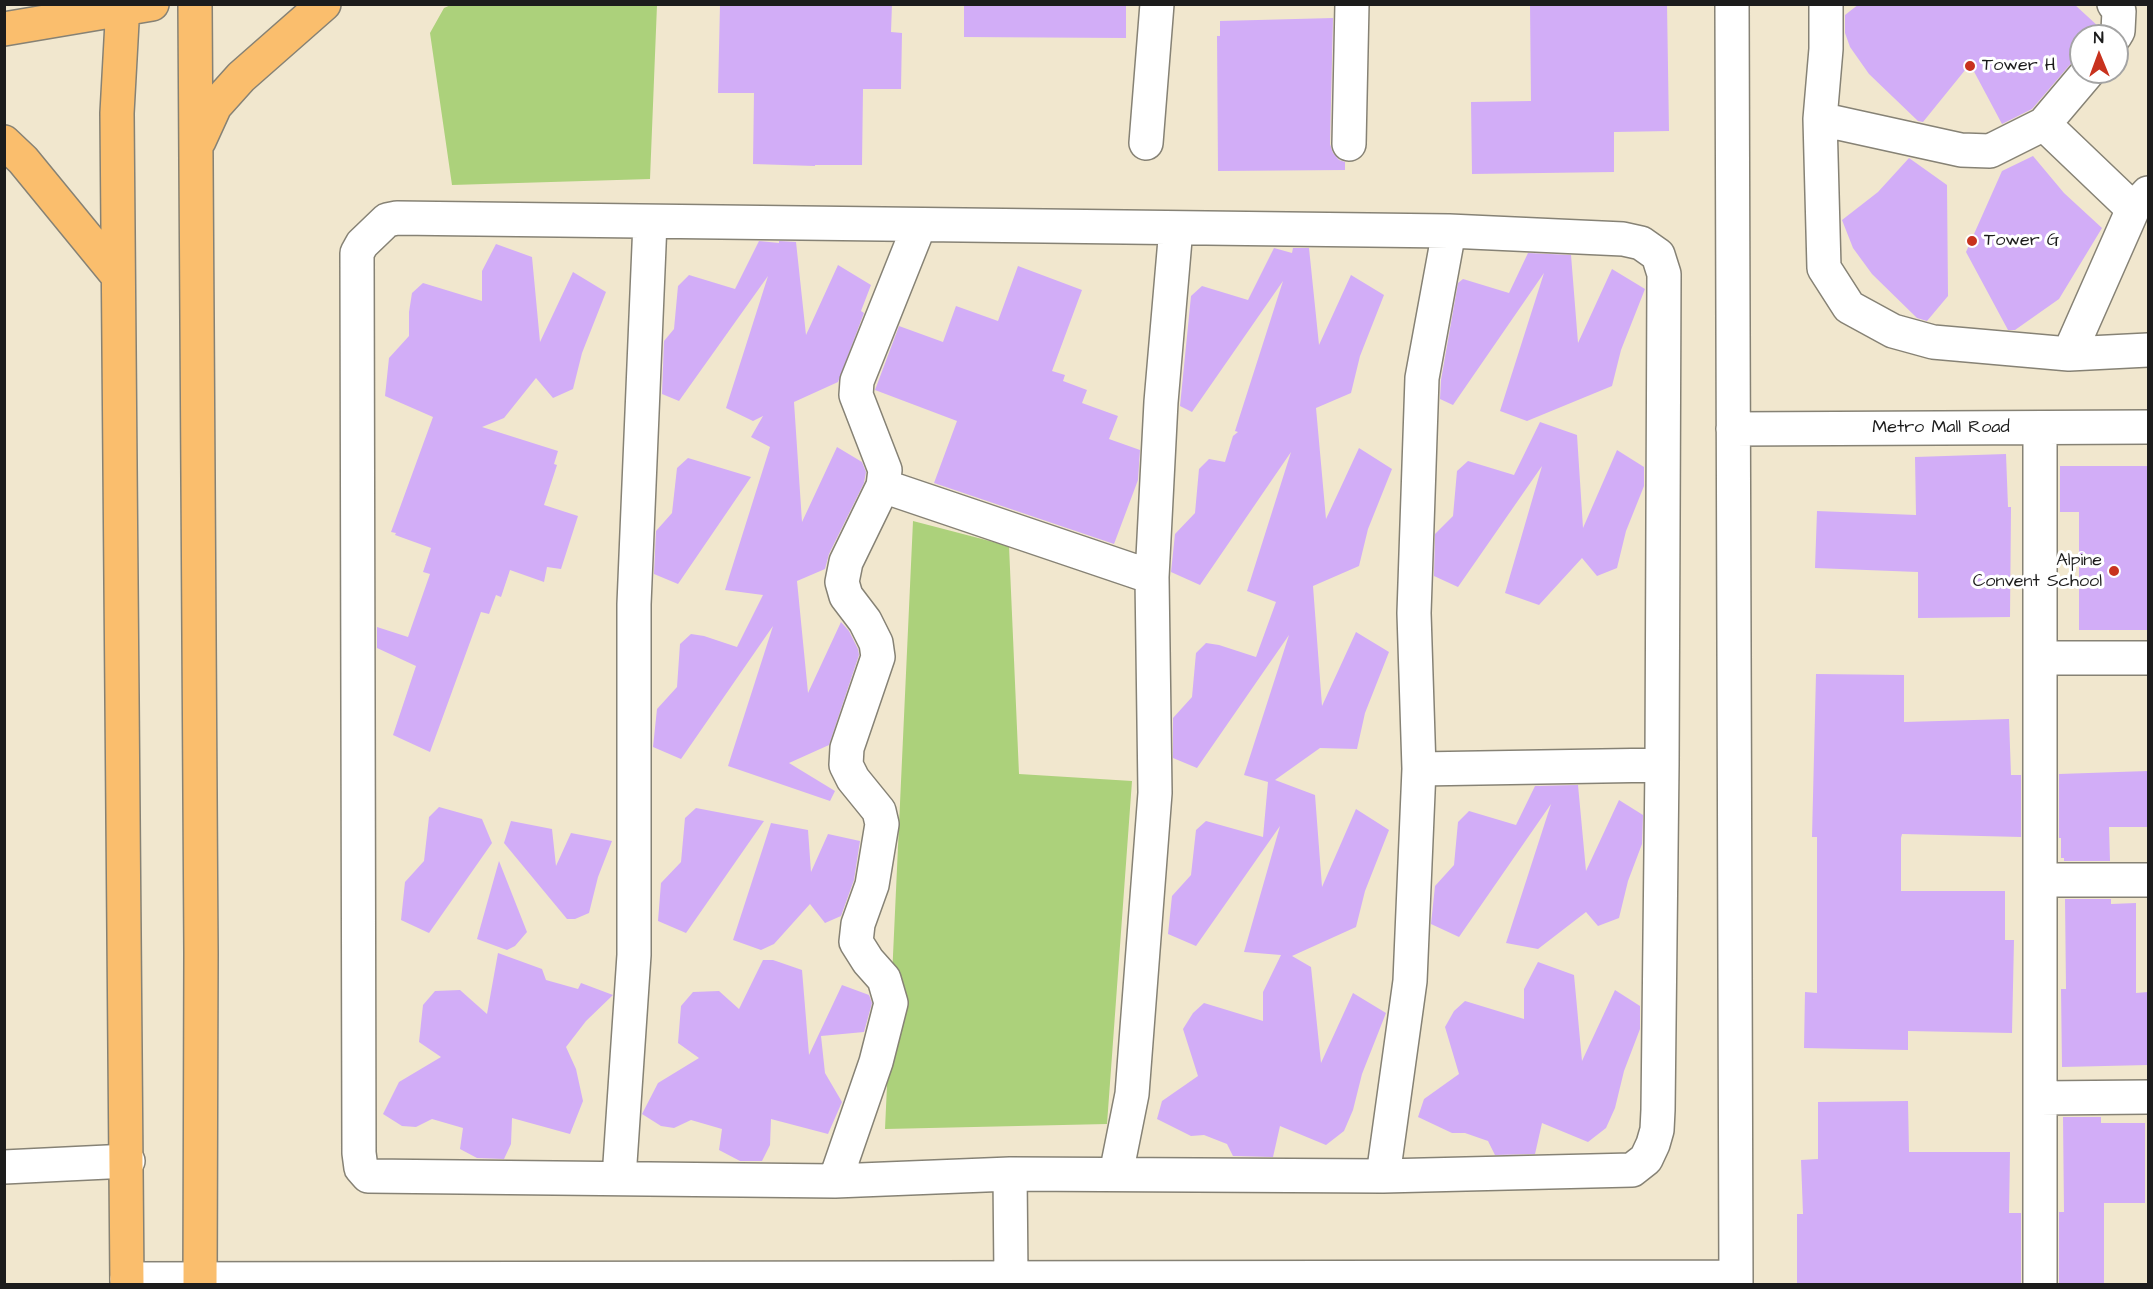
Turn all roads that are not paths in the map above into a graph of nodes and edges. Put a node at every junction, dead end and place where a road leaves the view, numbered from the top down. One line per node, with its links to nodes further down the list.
1 (195, 4): 17 (main road)
2 (1157, 4): 15 (street)
3 (1352, 4): 16 (street)
4 (1732, 4): 28 (street)
5 (1826, 4): 12 (street)
6 (2114, 4): 9 (street)
7 (324, 5): 17 (main road)
8 (133, 6): 10 (main road); 23 (main road)
9 (2118, 24)
10 (4, 29)
11 (2078, 84): 13 (street)
12 (1820, 119): 13 (street); 25 (street)
13 (2044, 124): 18 (street)
14 (4, 142): 23 (main road)
15 (1146, 143)
16 (1349, 144)
17 (196, 150): 50 (main road)
18 (2141, 201): 25 (street)
19 (650, 222): 20 (street); 44 (street); 44 (street)
20 (919, 226): 21 (street); 29 (street)
21 (1176, 228): 22 (street); 30 (street)
22 (1449, 231): 33 (street); 34 (street)
23 (118, 276): 39 (main road)
24 (2148, 350): 25 (street)
25 (2068, 354)
26 (2148, 427): 27 (street, Metro Mall Road)
27 (2040, 428): 28 (street, Metro Mall Road); 31 (street)
28 (1733, 429): 48 (street)
29 (883, 486): 30 (street); 45 (street)
30 (1152, 577): 42 (street)
31 (2040, 658): 32 (street); 35 (street)
32 (2148, 658)
33 (1662, 765): 34 (street); 43 (street)
34 (1419, 769): 43 (street)
35 (2040, 880): 36 (street); 38 (street)
36 (2148, 880)
37 (2148, 1097): 38 (street)
38 (2040, 1098): 53 (street)
39 (128, 1161): 40 (street); 49 (main road)
40 (4, 1167)
41 (1010, 1174): 42 (street); 45 (street); 46 (street)
42 (1116, 1174): 43 (street)
43 (1383, 1176)
44 (619, 1178): 45 (street)
45 (835, 1181)
46 (1011, 1277): 47 (street); 52 (street)
47 (1457, 1281): 48 (street)
48 (1736, 1281)
49 (127, 1282): 50 (street)
50 (200, 1282): 51 (street)
51 (337, 1282): 52 (street)
52 (634, 1282)
53 (2040, 1284)

